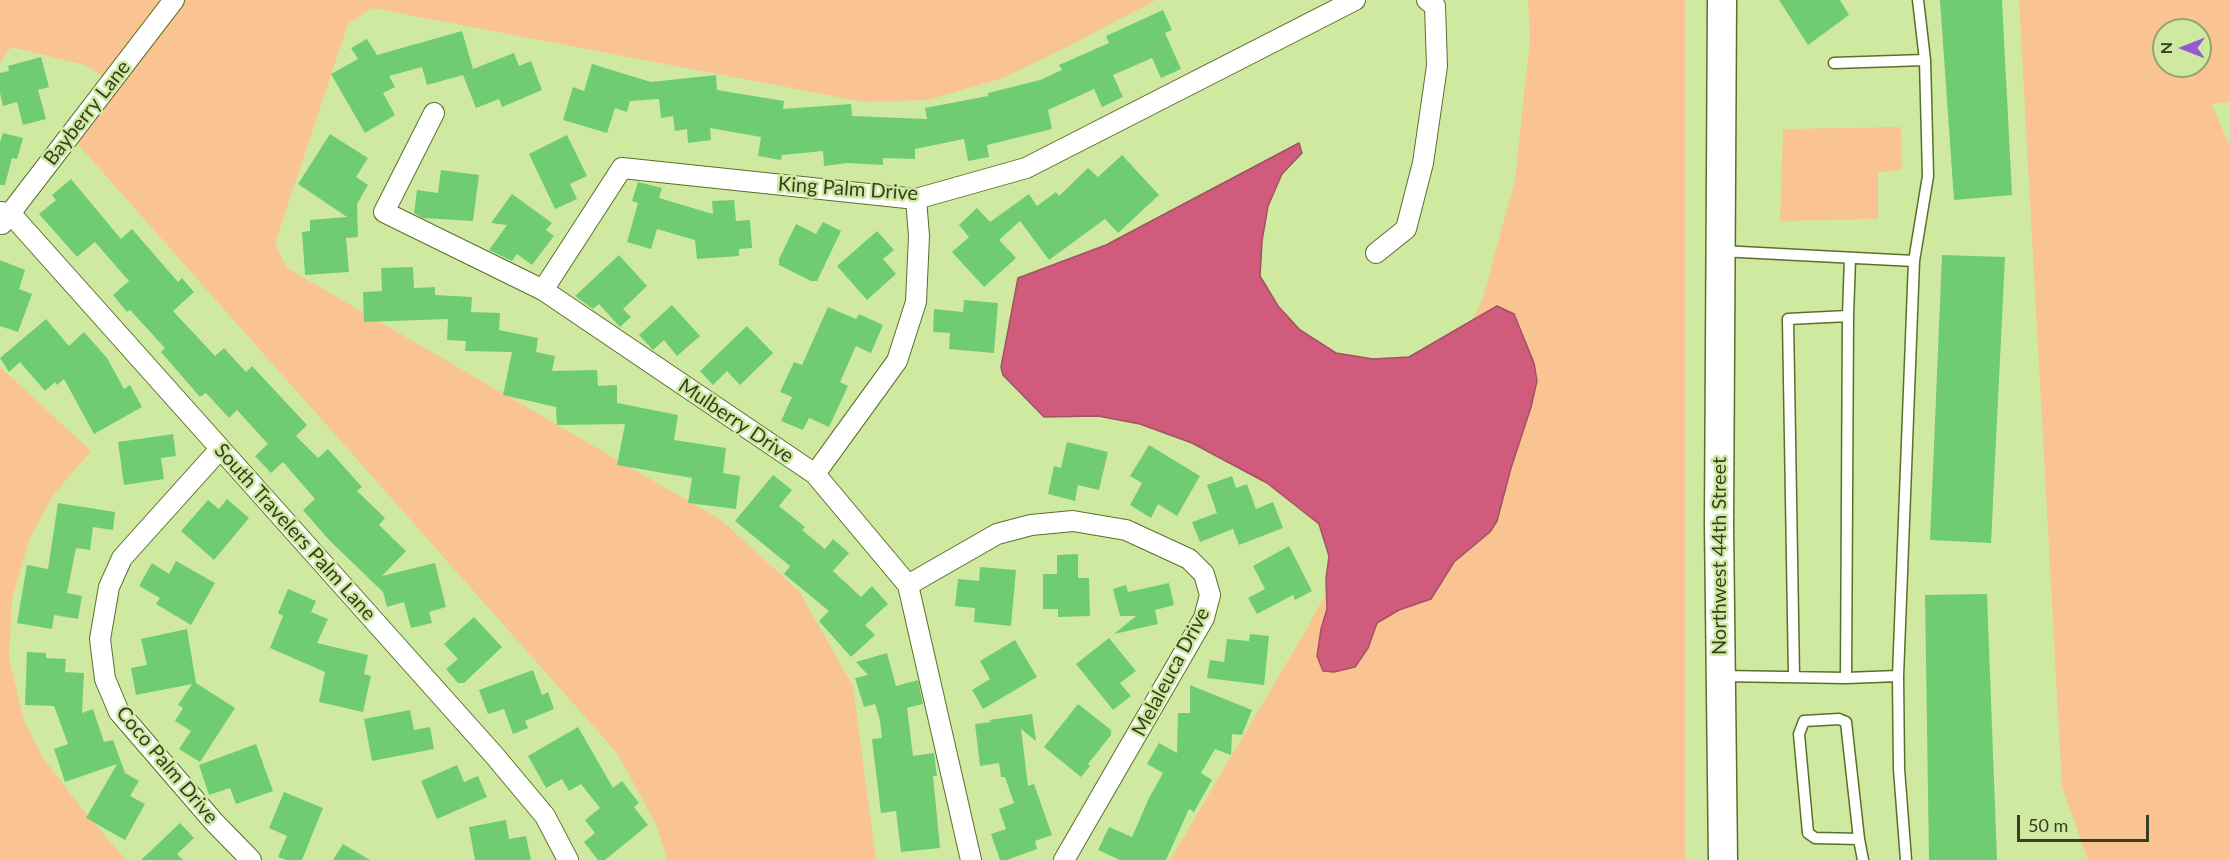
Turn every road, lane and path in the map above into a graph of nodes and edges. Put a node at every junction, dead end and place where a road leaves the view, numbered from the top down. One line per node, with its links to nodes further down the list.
1 (174, 0): 10 (street, Bayberry Lane)
2 (1355, 0): 9 (street, King Palm Drive)
3 (1427, 0): 12 (street)
4 (1722, 0): 11 (street, Northwest 44th Street)
5 (1918, 0): 6 (lane)
6 (1925, 60): 7 (lane); 14 (lane)
7 (1834, 63)
8 (434, 113): 15 (street, Mulberry Drive)
9 (916, 199): 15 (street, King Palm Drive); 18 (street)
10 (3, 217): 17 (street, South Travelers Palm Lane)
11 (1721, 251): 13 (lane); 20 (street, Northwest 44th Street)
12 (1376, 253)
13 (1850, 258): 14 (lane); 16 (lane)
14 (1914, 261): 21 (lane)
15 (543, 290): 18 (street, Mulberry Drive)
16 (1848, 316): 22 (lane); 23 (lane)
17 (220, 449): 25 (street, Coco Palm Drive); 26 (street, South Travelers Palm Lane)
18 (815, 474): 19 (street, Mulberry Drive)
19 (908, 585): 27 (street, Mulberry Drive); 28 (street, Melaleuca Drive)
20 (1721, 676): 22 (lane); 29 (street, Northwest 44th Street)
21 (1898, 676): 23 (lane); 31 (lane)
22 (1794, 677): 23 (lane)
23 (1846, 678)
24 (1859, 839): 24 (lane); 30 (lane)
25 (251, 860)
26 (568, 860)
27 (971, 860)
28 (1064, 860)
29 (1723, 860)
30 (1863, 860)
31 (1906, 860)

